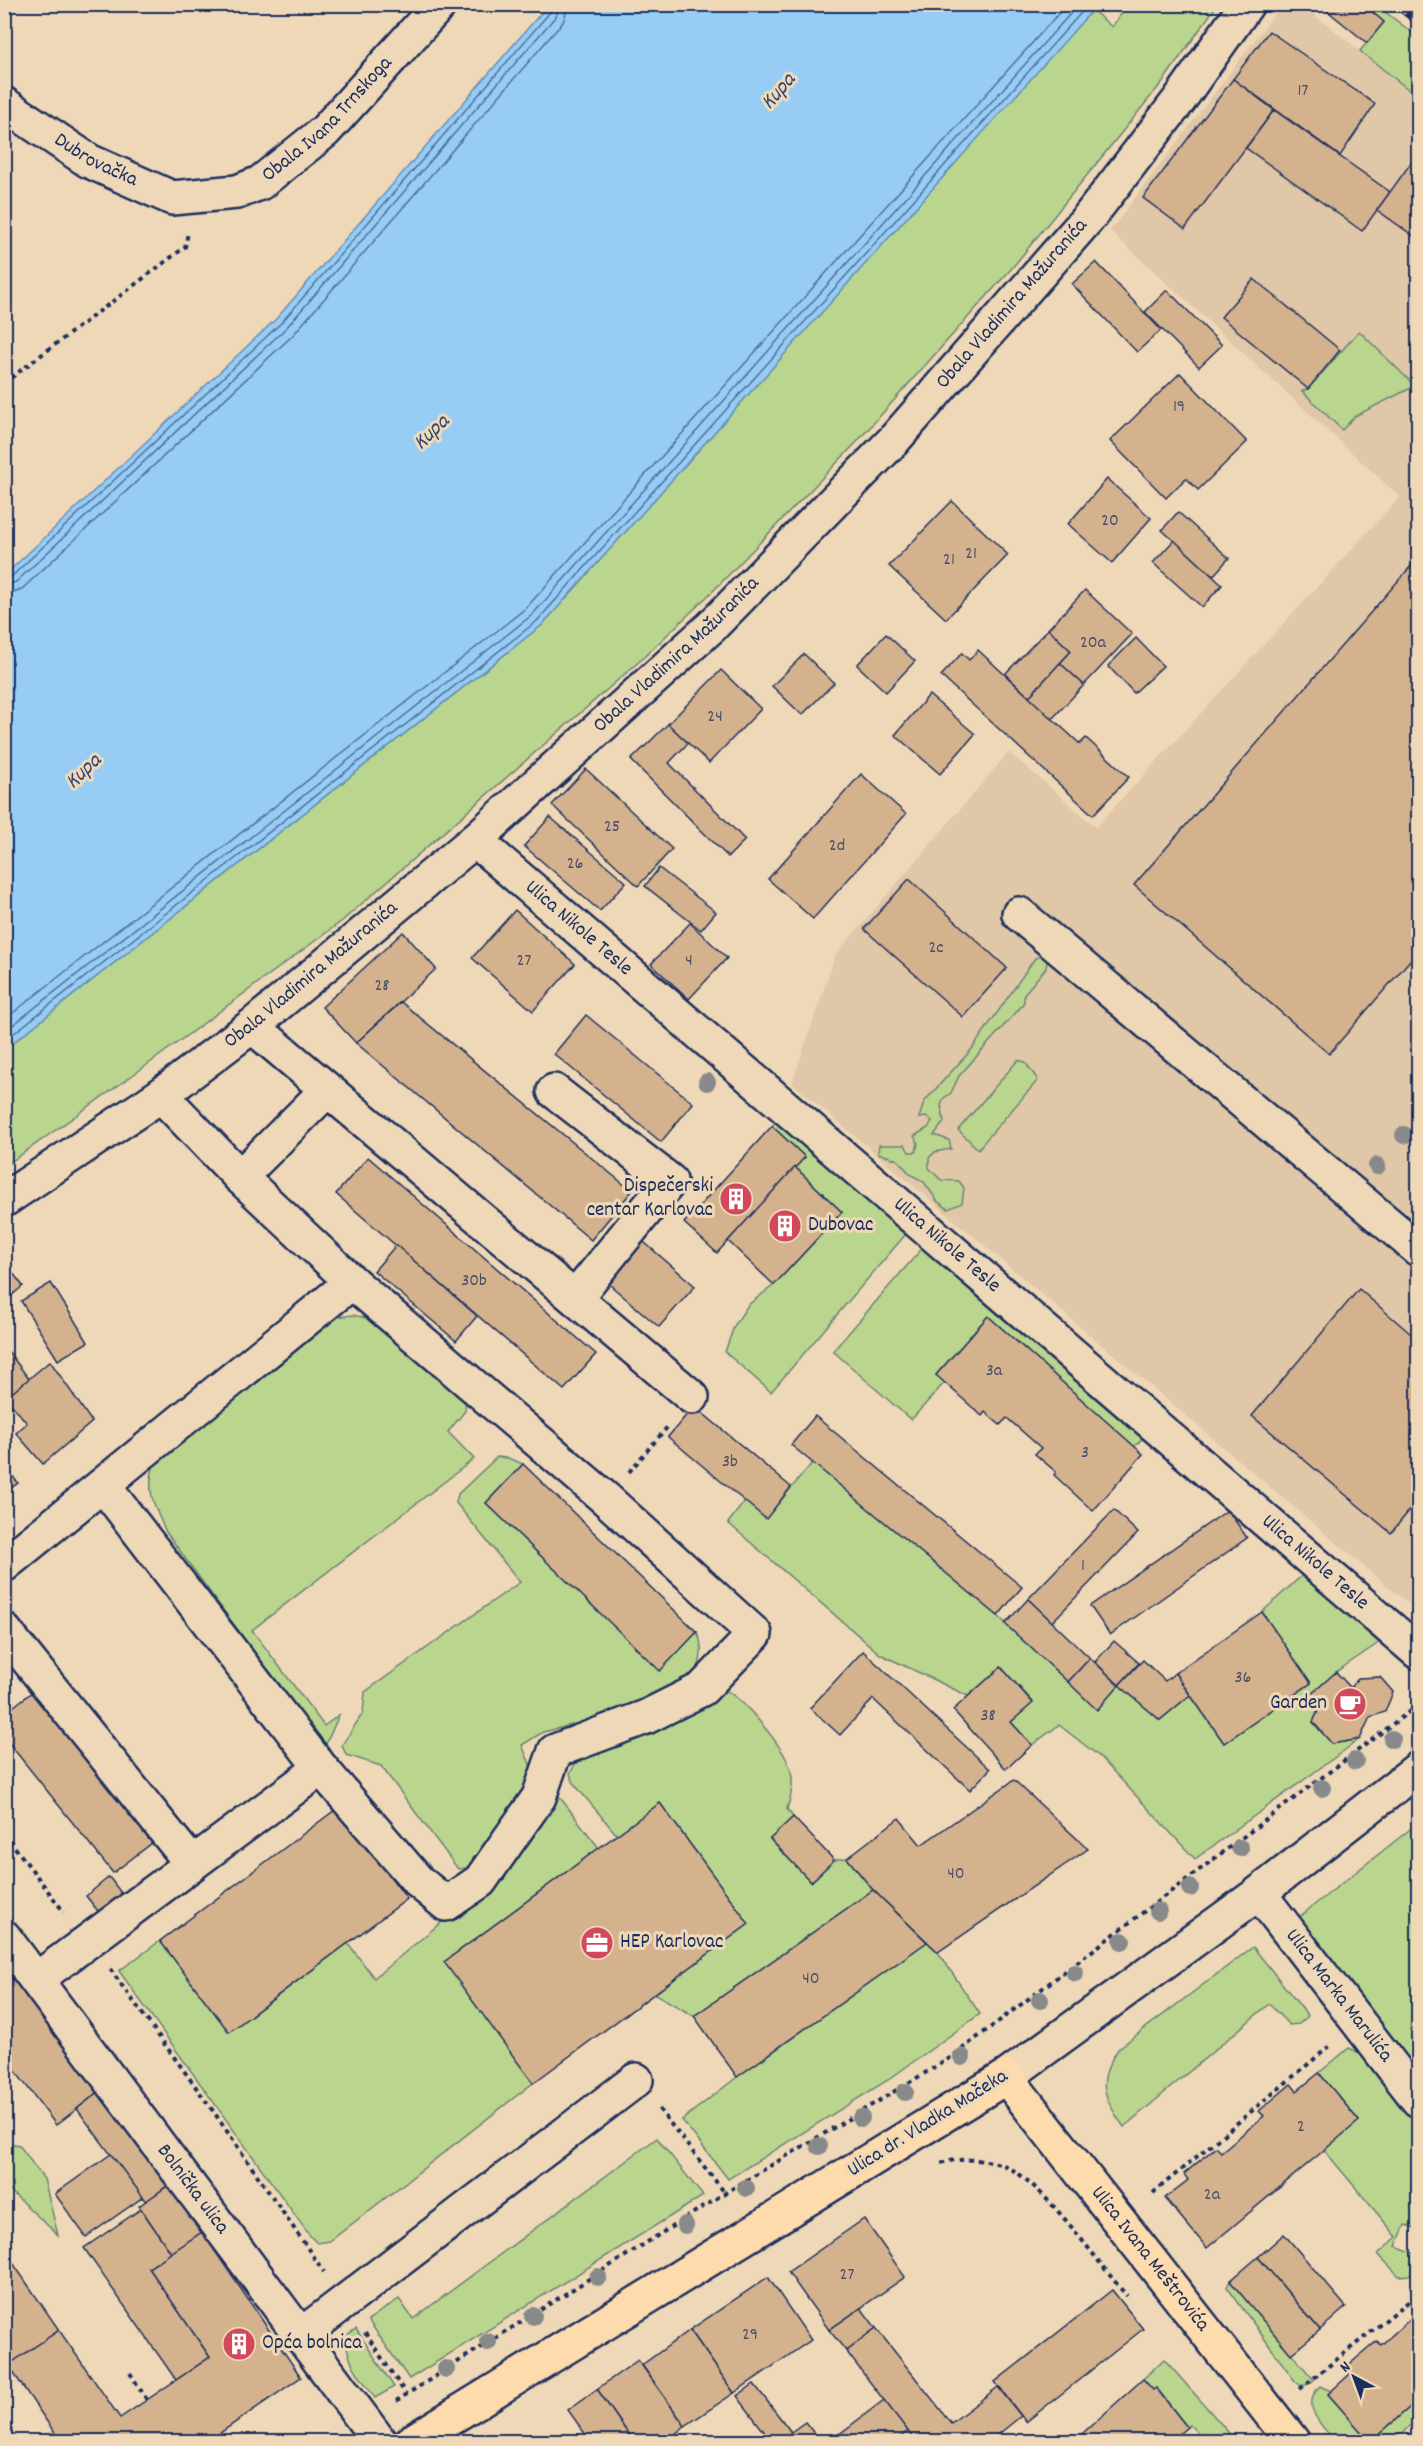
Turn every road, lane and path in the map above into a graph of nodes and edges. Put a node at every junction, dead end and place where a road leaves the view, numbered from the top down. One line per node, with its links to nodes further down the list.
1 (440, 4): 4 (street, Obala Ivana Trnskoga)
2 (1247, 4): 6 (street, Obala Vladimira Mažuranića)
3 (7, 109): 4 (street, Dubrovačka)
4 (195, 197): 5 (path)
5 (4, 383)
6 (475, 840): 8 (street, Obala Vladimira Mažuranića); 22 (street, Ulica Nikole Tesle)
7 (1019, 914): 14 (street)
8 (252, 1026): 9 (street); 11 (street, Obala Vladimira Mažuranića)
9 (327, 1090): 12 (street); 16 (street)
10 (554, 1091): 16 (street)
11 (161, 1095): 12 (street); 13 (street, Obala Vladimira Mažuranića)
12 (240, 1177): 15 (street)
13 (4, 1200)
14 (1419, 1250)
15 (352, 1282): 18 (street); 19 (street)
16 (575, 1298): 17 (street)
17 (692, 1396): 19 (path)
18 (103, 1485): 20 (street); 24 (street)
19 (606, 1499): 24 (street)
20 (4, 1565)
21 (4, 1630): 27 (street)
22 (1419, 1652)
23 (1419, 1705): 37 (path)
24 (321, 1768): 27 (street)
25 (1419, 1769): 28 (street, Ulica dr. Vladka Mačeka)
26 (4, 1833): 30 (path)
27 (192, 1864): 30 (street)
28 (1259, 1893): 32 (street, Ulica Marka Marulića); 33 (street, Ulica dr. Vladka Mačeka)
29 (4, 1937): 31 (street, Bolnička ulica)
30 (88, 1941): 31 (street); 41 (path)
31 (37, 1979): 42 (street, Bolnička ulica)
32 (1358, 2023): 35 (street, Ulica Marka Marulića); 38 (path)
33 (1006, 2077): 48 (main road, Ulica dr. Vladka Mačeka); 49 (main road, Ulica Ivana Meštrovića)
34 (636, 2080): 37 (path); 41 (street)
35 (1419, 2100)
36 (936, 2165): 40 (path)
37 (725, 2193): 45 (path)
38 (1153, 2193)
39 (1419, 2294): 44 (path)
40 (1128, 2298)
41 (344, 2302): 42 (street); 45 (path)
42 (301, 2335): 47 (street, Bolnička ulica)
43 (130, 2373): 46 (path)
44 (1297, 2391)
45 (406, 2394): 47 (path)
46 (147, 2400)
47 (373, 2431)
48 (411, 2442)
49 (1293, 2442)

